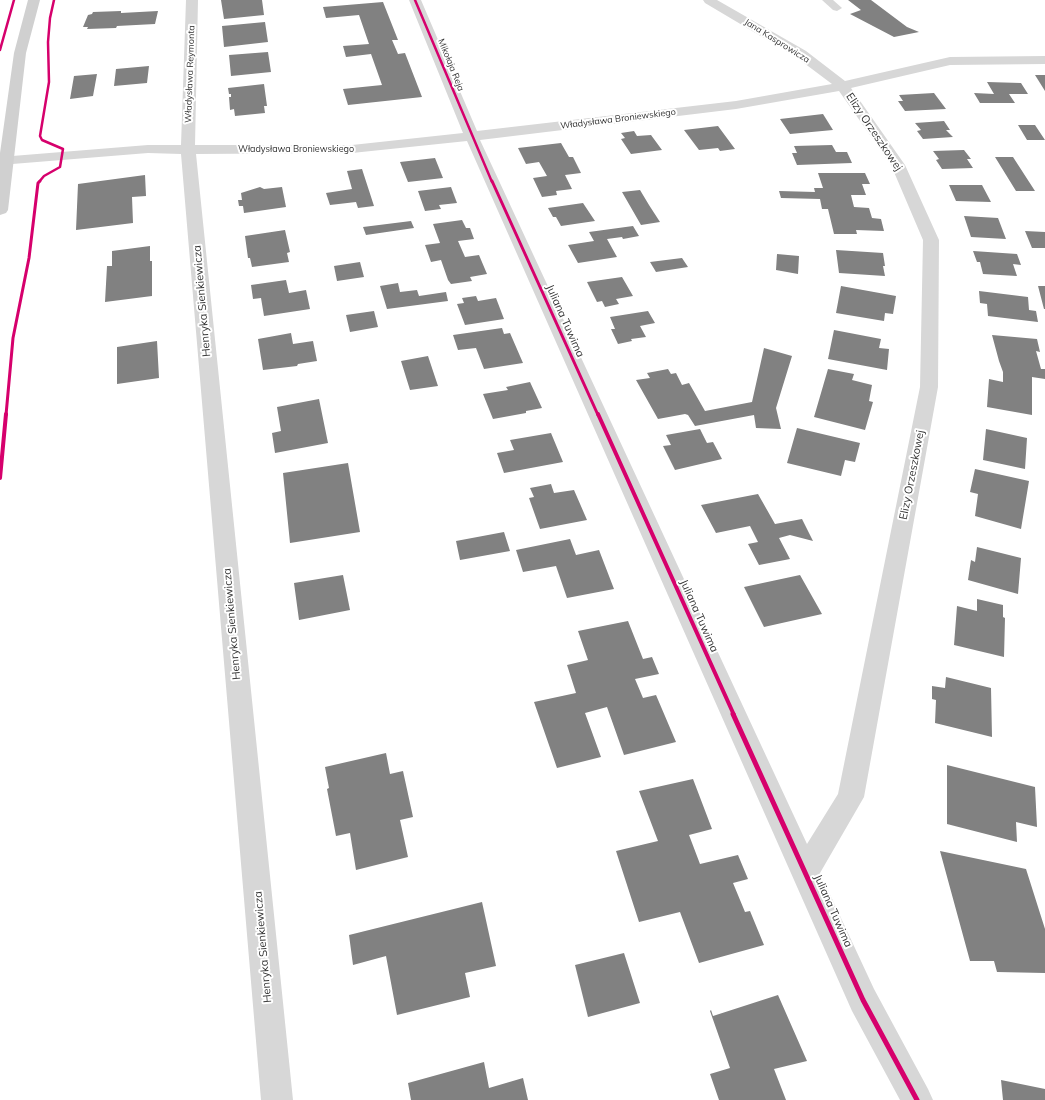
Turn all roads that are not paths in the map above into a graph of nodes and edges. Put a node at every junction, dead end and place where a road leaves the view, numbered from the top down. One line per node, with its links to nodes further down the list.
1 (34, 0): 11 (street)
2 (192, 0): 10 (street, Władysława Reymonta)
3 (415, 0): 9 (street, Mikołaja Reja)
4 (709, 0): 8 (street, Jana Kasprowicza)
5 (826, 0): 6 (lane)
6 (837, 8)
7 (1045, 60): 8 (street, Władysława Broniewskiego)
8 (843, 86): 9 (street, Władysława Broniewskiego); 13 (street, Elizy Orzeszkowej)
9 (472, 137): 10 (street, Władysława Broniewskiego); 13 (street, Juliana Tuwima)
10 (188, 148): 11 (street, Władysława Broniewskiego); 14 (street, Henryka Sienkiewicza)
11 (4, 161): 12 (street)
12 (0, 210)
13 (806, 872): 15 (street, Juliana Tuwima)
14 (277, 1100)
15 (917, 1100)

